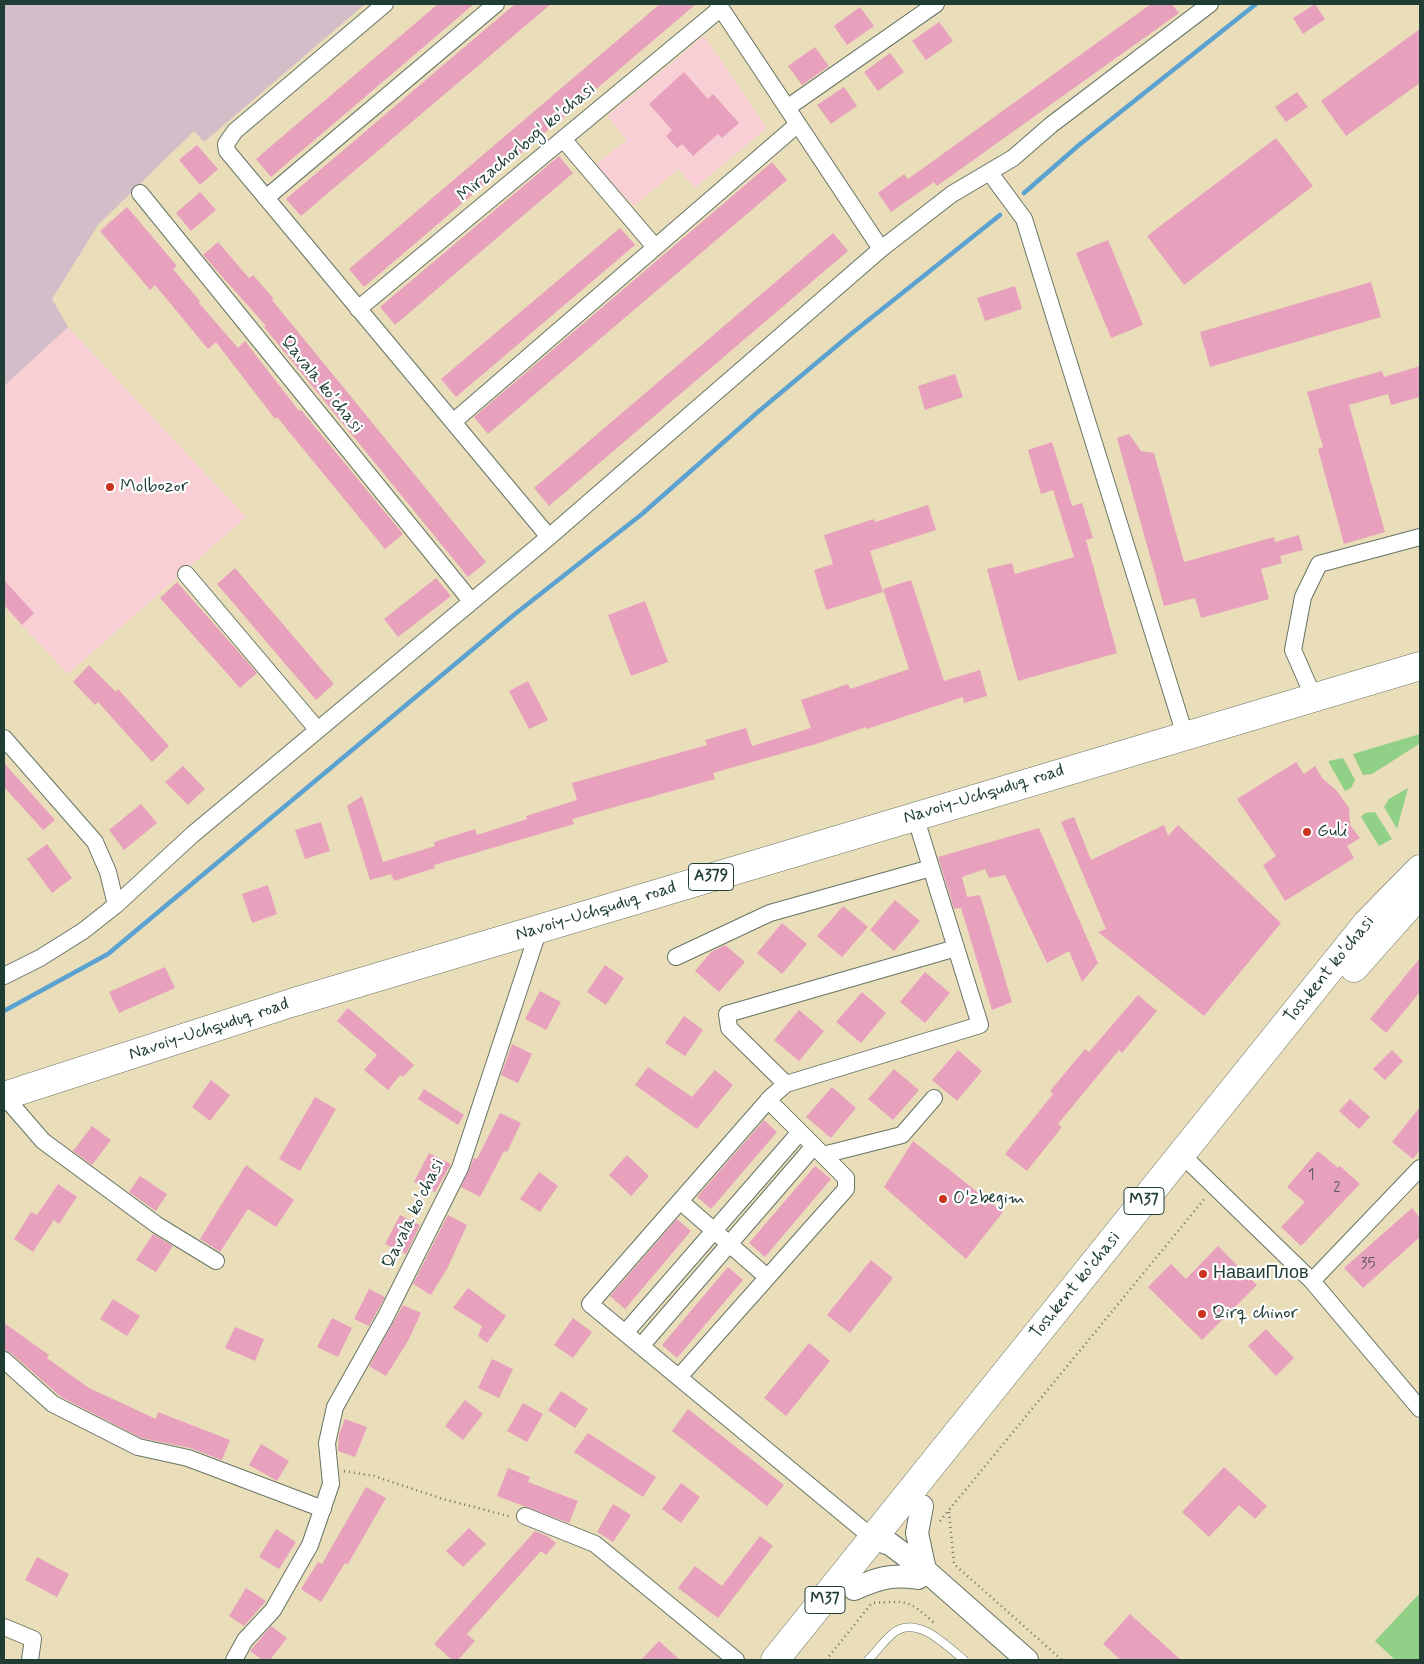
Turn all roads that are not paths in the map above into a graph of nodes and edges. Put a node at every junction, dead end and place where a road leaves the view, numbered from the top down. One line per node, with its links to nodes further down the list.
1 (386, 4): 12 (street)
2 (496, 4): 12 (street)
3 (936, 4): 7 (street)
4 (1210, 4): 6 (street)
5 (720, 6): 7 (street); 9 (street, Mirzachorbog' ko'chasi)
6 (1189, 9): 10 (street)
7 (787, 108): 8 (street)
8 (798, 124): 13 (street); 14 (street)
9 (563, 139): 13 (street); 15 (street, Mirzachorbog' ko'chasi)
10 (990, 173): 14 (street); 24 (street)
11 (140, 193): 20 (street, Qavala ko'chasi)
12 (266, 198): 15 (street)
13 (655, 248): 16 (street)
14 (880, 249): 17 (street)
15 (358, 309): 16 (street)
16 (453, 422): 17 (street)
17 (549, 537): 20 (street)
18 (1420, 537): 22 (street)
19 (186, 574): 23 (street)
20 (471, 602): 23 (street)
21 (1420, 666): 22 (highway, Navoiy-Uchquduq road / A379)
22 (1314, 698): 24 (highway, Navoiy-Uchquduq road / A379)
23 (317, 729): 30 (street)
24 (1185, 735): 26 (highway, Navoiy-Uchquduq road / A379)
25 (4, 738): 30 (street)
26 (915, 816): 27 (street); 31 (highway, Navoiy-Uchquduq road / A379)
27 (931, 868): 32 (street); 33 (street)
28 (1420, 869): 41 (highway, Toshkent ko'chasi / M37)
29 (1420, 894): 41 (highway, Toshkent ko'chasi / M37)
30 (116, 905): 34 (street)
31 (539, 929): 36 (highway, Navoiy-Uchquduq road / A379); 54 (street, Qavala ko'chasi)
32 (956, 948): 35 (street); 35 (street)
33 (676, 957)
34 (4, 976)
35 (786, 1084): 38 (street)
36 (4, 1096): 46 (street)
37 (934, 1098): 40 (street)
38 (768, 1100): 39 (street); 43 (street)
39 (800, 1132): 40 (street); 44 (street)
40 (819, 1151): 45 (street); 47 (street)
41 (1187, 1160): 48 (street); 55 (highway, Toshkent ko'chasi / M37); 57 (highway, Toshkent ko'chasi / M37)
42 (1420, 1168): 48 (street)
43 (680, 1201): 44 (street); 49 (street)
44 (714, 1231): 45 (street); 49 (street)
45 (729, 1244): 47 (street); 50 (street)
46 (216, 1261)
47 (767, 1277): 52 (street)
48 (1312, 1281): 53 (street)
49 (625, 1333): 50 (street)
50 (641, 1346): 52 (street)
51 (4, 1360): 54 (street)
52 (679, 1377): 57 (street)
53 (1418, 1402)
54 (323, 1509): 62 (street, Qavala ko'chasi)
55 (931, 1513): 57 (highway, Toshkent ko'chasi / M37); 58 (main road)
56 (525, 1516): 63 (street)
57 (882, 1546): 58 (main road); 59 (highway, Toshkent ko'chasi / M37); 64 (highway, Toshkent ko'chasi / M37)
58 (921, 1574): 59 (main road); 68 (main road); 69 (main road)
59 (854, 1589): 65 (highway, Toshkent ko'chasi / M37)
60 (4, 1627): 61 (street)
61 (30, 1660)
62 (234, 1660)
63 (736, 1660)
64 (775, 1660)
65 (796, 1660)
66 (868, 1660): 67 (lane)
67 (964, 1660)
68 (1010, 1660)
69 (1027, 1660)

